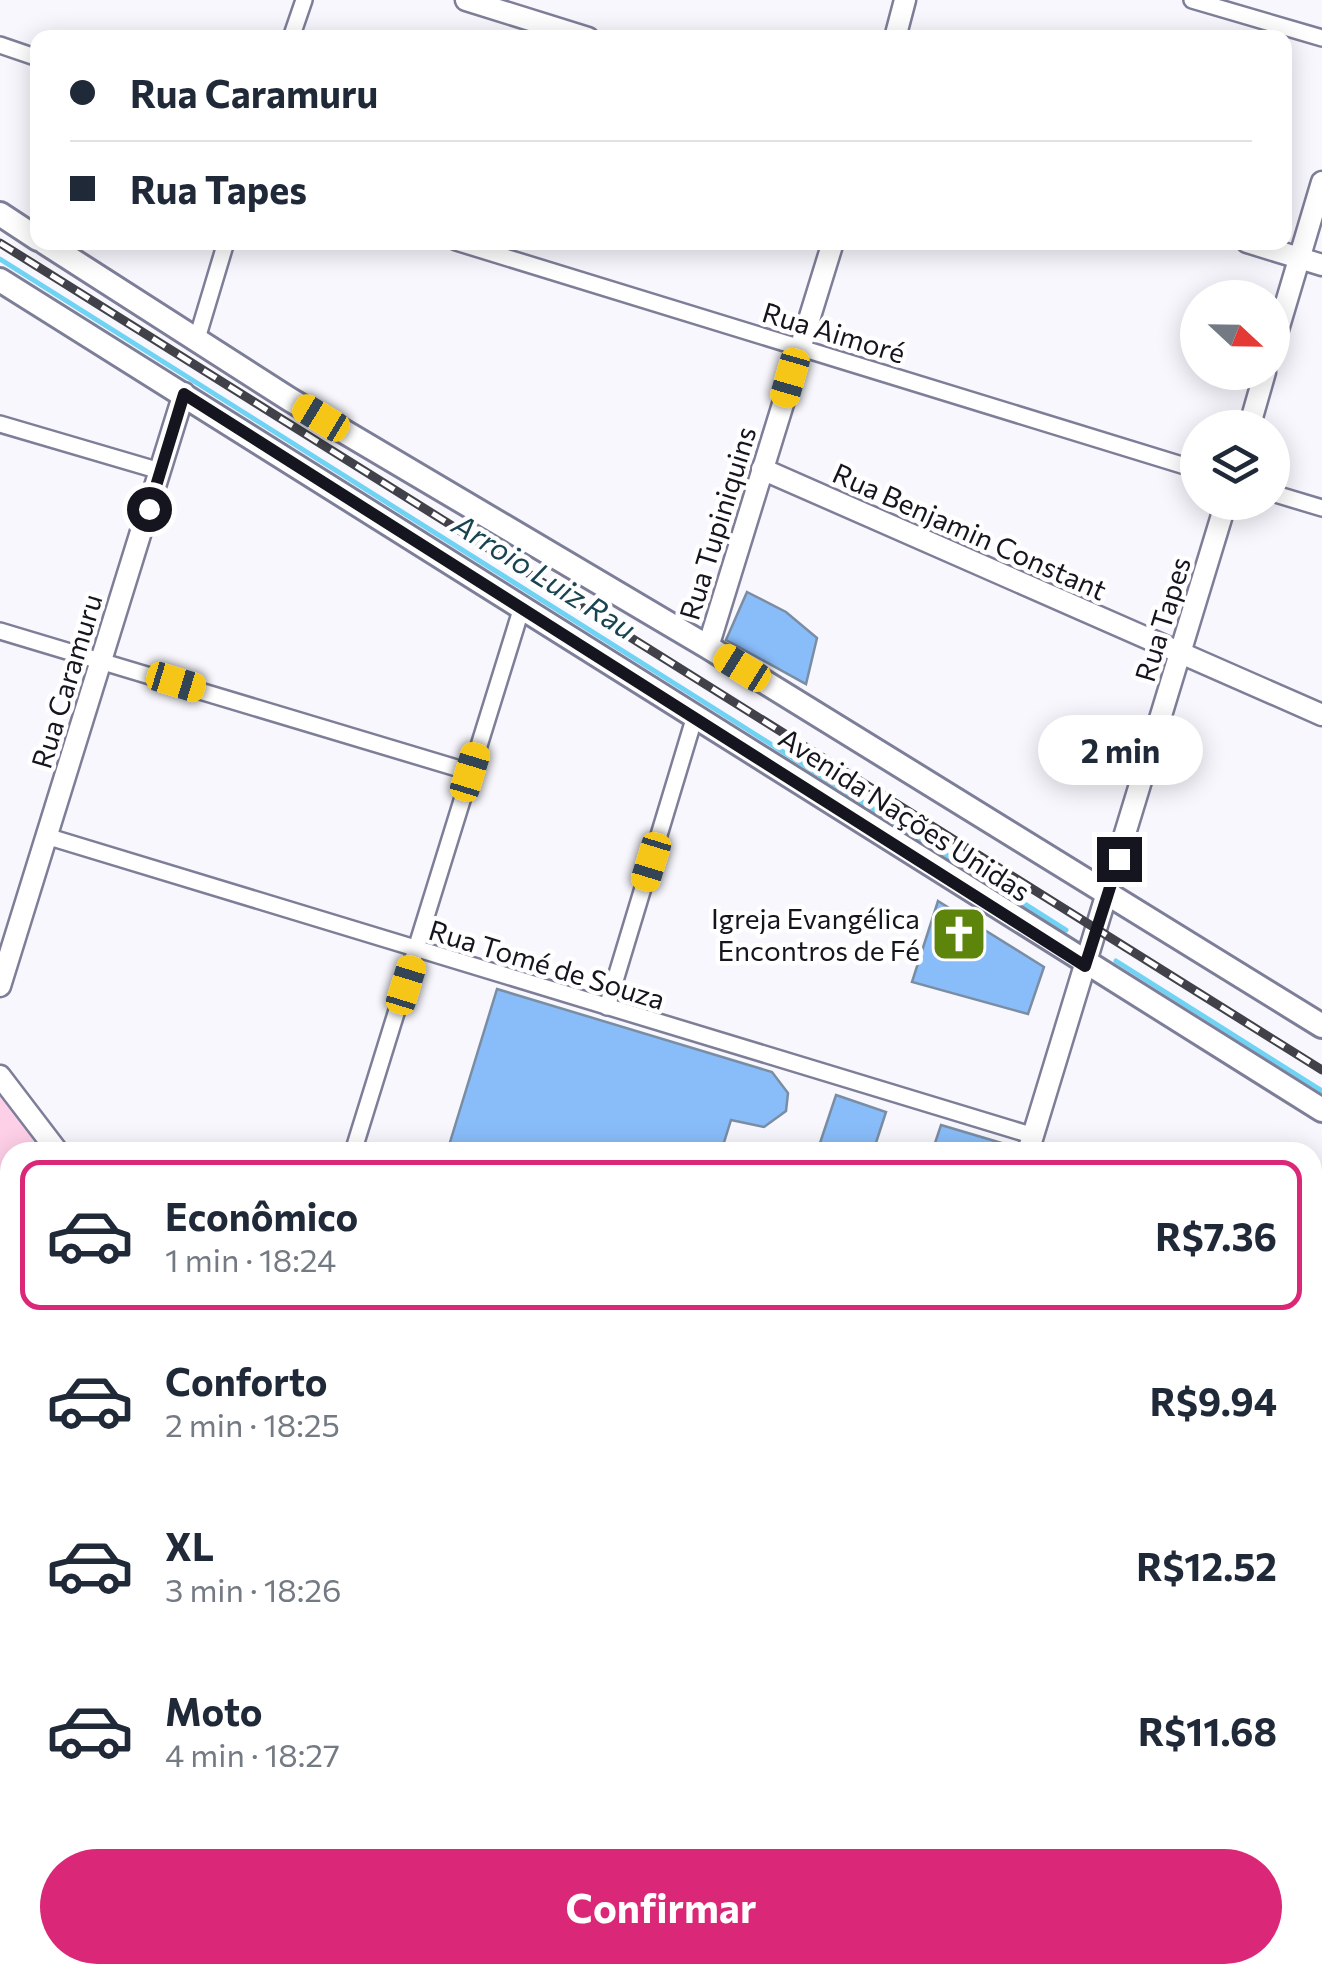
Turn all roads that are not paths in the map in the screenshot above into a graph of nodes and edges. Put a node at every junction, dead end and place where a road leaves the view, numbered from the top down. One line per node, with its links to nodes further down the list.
1 (304, 0): 5 (street)
2 (466, 0): 6 (street)
3 (906, 0): 7 (street)
4 (1192, 0): 8 (street)
5 (295, 30)
6 (562, 30)
7 (897, 30)
8 (1322, 38)
9 (0, 45): 10 (street)
10 (30, 55)
11 (1322, 182): 19 (street)
12 (0, 214): 13 (main road, Avenida Nações Unidas)
13 (30, 234)
14 (55, 250): 23 (main road, Avenida Nações Unidas)
15 (224, 250): 23 (street)
16 (482, 250): 24 (street, Rua Aimoré)
17 (830, 250): 24 (street, Rua Tupiniquins)
18 (1271, 250): 19 (street)
19 (1299, 259): 20 (street); 22 (street)
20 (1322, 266)
21 (0, 280): 25 (main road, Avenida Nações Unidas)
22 (1290, 289)
23 (196, 342): 35 (main road, Avenida Nações Unidas)
24 (799, 348): 27 (street, Rua Aimoré); 28 (street, Rua Tupiniquins)
25 (184, 394): 29 (street, Rua Caramuru); 33 (main road, Avenida Nações Unidas)
26 (0, 424): 29 (street)
27 (1180, 464)
28 (762, 469): 35 (street, Rua Tupiniquins); 36 (street, Rua Benjamin Constant)
29 (160, 471): 37 (street, Rua Caramuru)
30 (1290, 498): 31 (street)
31 (1322, 508)
32 (1221, 520): 36 (street, Rua Tapes)
33 (522, 607): 39 (main road, Avenida Nações Unidas); 40 (street)
34 (0, 630): 37 (street)
35 (708, 648): 42 (main road, Avenida Nações Unidas)
36 (1180, 654): 38 (street, Rua Benjamin Constant); 42 (street, Rua Tapes)
37 (102, 659): 40 (street); 41 (street, Rua Caramuru)
38 (1322, 715)
39 (695, 716): 44 (main road, Avenida Nações Unidas); 46 (street)
40 (470, 772): 43 (street)
41 (46, 836): 43 (street, Rua Tomé de Souza); 45 (street, Rua Caramuru)
42 (1109, 894): 44 (street, Rua Tapes); 47 (main road, Avenida Nações Unidas)
43 (416, 951): 46 (street, Rua Tomé de Souza); 51 (street)
44 (1085, 966): 49 (main road, Avenida Nações Unidas); 53 (street, Rua Tapes)
45 (0, 986)
46 (604, 1014): 52 (street, Rua Tomé de Souza)
47 (1322, 1026)
48 (0, 1076): 50 (street)
49 (1322, 1110)
50 (50, 1142)
51 (356, 1142)
52 (1024, 1142)
53 (1032, 1142)

